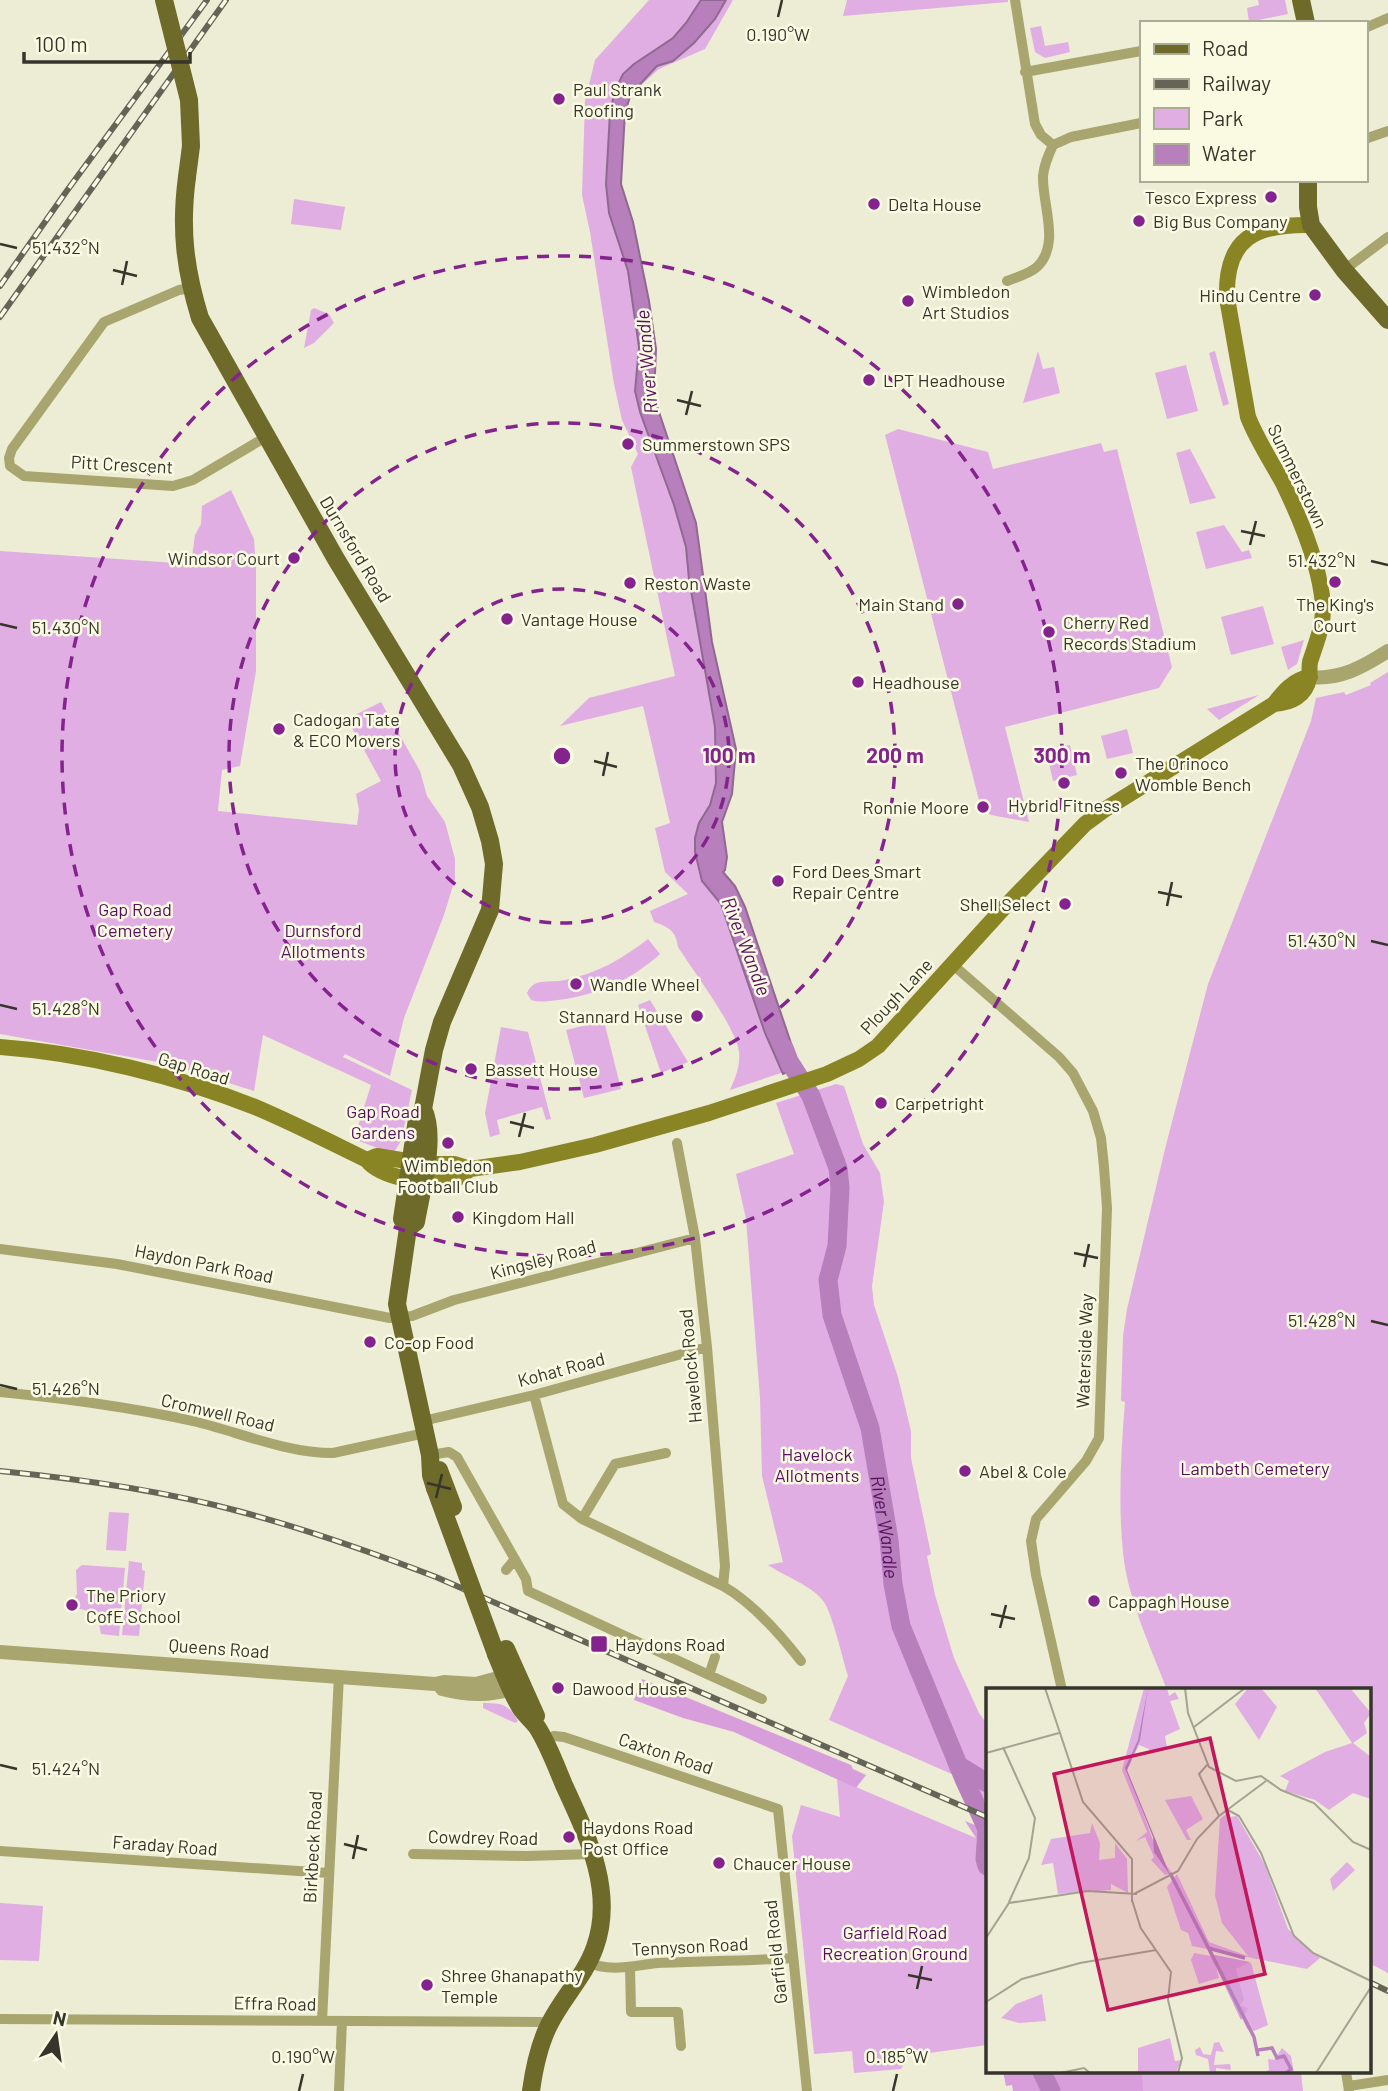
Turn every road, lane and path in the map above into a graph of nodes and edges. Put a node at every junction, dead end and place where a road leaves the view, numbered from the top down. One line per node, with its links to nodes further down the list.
1 (164, 0): 18 (main road, Durnsford Road, bridge)
2 (1015, 0): 8 (street)
3 (1301, 0): 5 (main road)
4 (1388, 18): 6 (street)
5 (1306, 21)
6 (1367, 27)
7 (1140, 51): 8 (street)
8 (1025, 72): 12 (street)
9 (1140, 123): 12 (street)
10 (1388, 131): 11 (street)
11 (1367, 138)
12 (1053, 145): 17 (street)
13 (1308, 182): 14 (main road)
14 (1311, 225): 16 (main road); 23 (main road, Summerstown)
15 (1388, 237): 16 (street)
16 (1344, 270): 19 (main road)
17 (1007, 281)
18 (191, 288): 20 (main road, Durnsford Road); 21 (street, Pitt Crescent)
19 (1388, 320)
20 (266, 437): 21 (street, Pitt Crescent); 27 (main road, Durnsford Road)
21 (5, 469)
22 (1388, 651): 23 (street)
23 (1310, 677): 24 (main road, Plough Lane)
24 (952, 964): 27 (main road, Plough Lane); 47 (street, Waterside Way)
25 (0, 1047): 27 (main road, Gap Road)
26 (677, 1143): 28 (street, Havelock Road)
27 (416, 1171): 30 (main road)
28 (695, 1238): 30 (street, Kingsley Road); 31 (street, Havelock Road)
29 (0, 1249): 30 (street, Haydon Park Road)
30 (400, 1317): 34 (main road)
31 (707, 1348): 33 (street, Kohat Road); 40 (street, Havelock Road)
32 (0, 1392): 34 (street, Cromwell Road)
33 (534, 1395): 34 (street, Kohat Road); 37 (street)
34 (424, 1427): 36 (main road)
35 (666, 1453): 37 (street)
36 (430, 1455): 38 (street); 46 (main road)
37 (582, 1519): 40 (street)
38 (515, 1559): 39 (street); 45 (street)
39 (506, 1570)
40 (723, 1586): 43 (street)
41 (0, 1652): 44 (street, Queens Road)
42 (715, 1657): 45 (street)
43 (801, 1661)
44 (339, 1675): 46 (street, Queens Road); 54 (street, Birkbeck Road)
45 (709, 1675): 48 (street)
46 (515, 1681): 49 (main road)
47 (1062, 1688)
48 (762, 1699)
49 (539, 1733): 50 (street, Caxton Road); 53 (main road)
50 (778, 1809): 55 (street, Garfield Road)
51 (0, 1851): 54 (street, Faraday Road)
52 (413, 1854): 53 (street, Cowdrey Road)
53 (593, 1854): 56 (main road)
54 (328, 1873): 59 (street, Birkbeck Road)
55 (793, 1958): 57 (street, Tennyson Road); 67 (street, Garfield Road)
56 (589, 1962): 57 (street, Tennyson Road); 61 (main road)
57 (630, 1967): 62 (street)
58 (0, 2019): 59 (street, Effra Road)
59 (322, 2021): 60 (street, Effra Road)
60 (342, 2021): 61 (street, Effra Road); 65 (street)
61 (549, 2025): 66 (main road)
62 (681, 2046)
63 (1388, 2080): 64 (street)
64 (1349, 2088)
65 (339, 2091)
66 (531, 2091)
67 (807, 2091)

